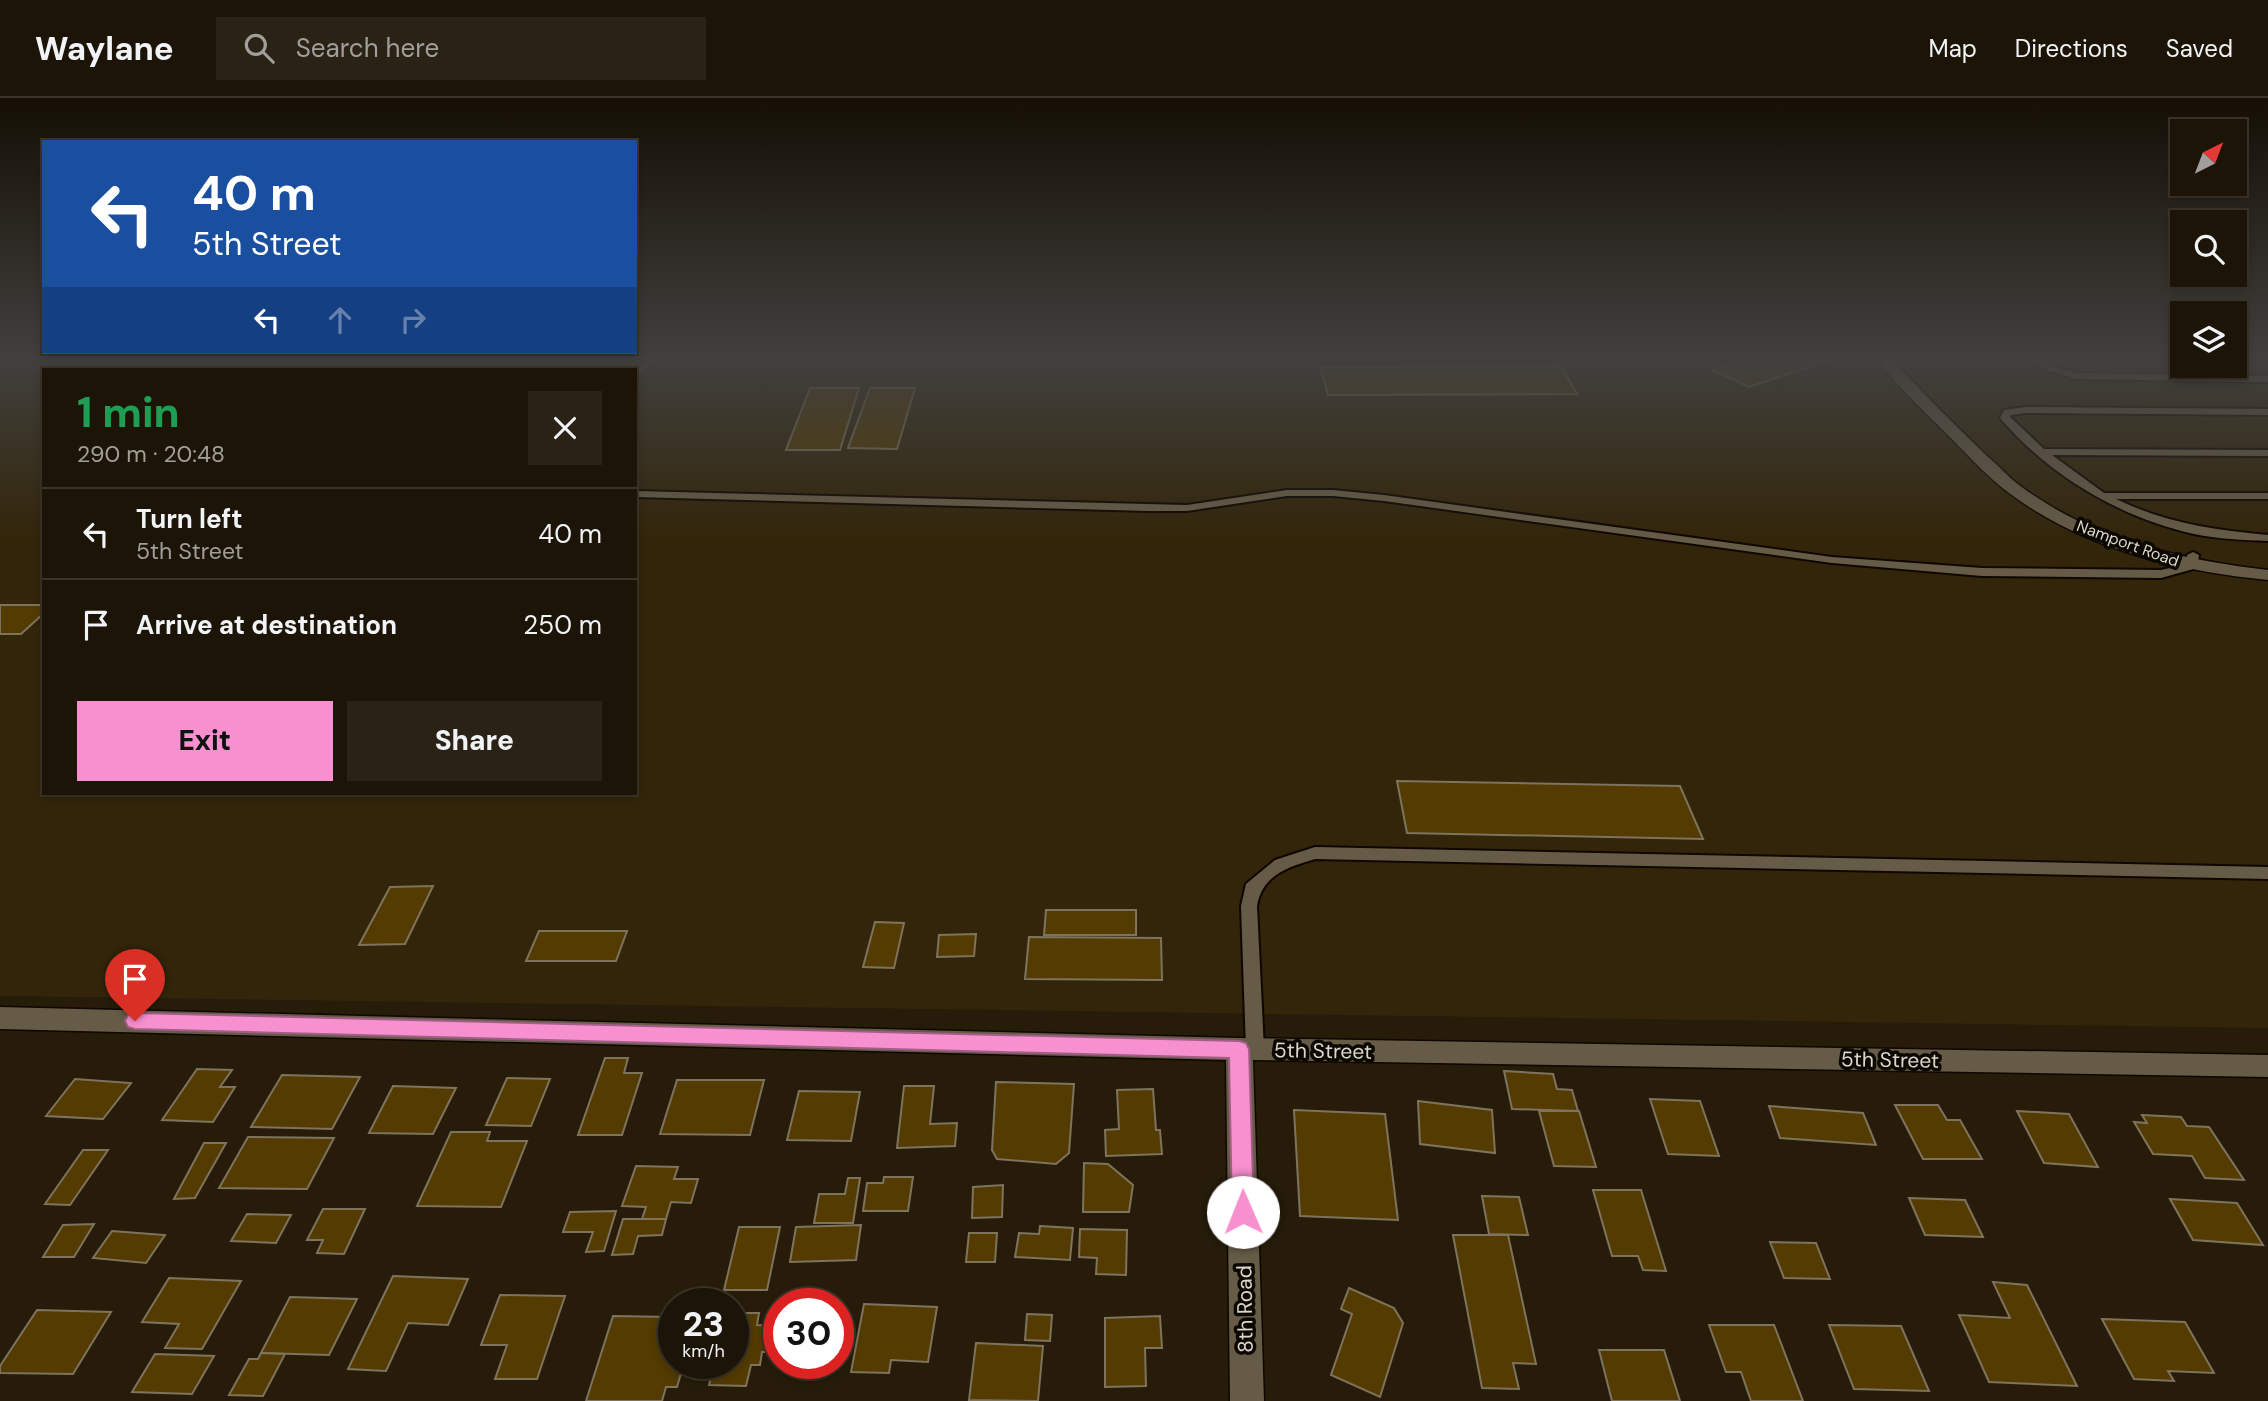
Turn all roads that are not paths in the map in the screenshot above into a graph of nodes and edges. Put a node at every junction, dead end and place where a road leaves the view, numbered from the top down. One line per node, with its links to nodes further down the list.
1 (1940, 418): 10 (street, Namport Road)
2 (1959, 418): 10 (street)
3 (2005, 418): 4 (lane)
4 (2041, 452): 5 (lane); 7 (lane)
5 (2268, 453)
6 (637, 494): 10 (lane)
7 (2098, 496): 8 (lane); 9 (lane)
8 (2268, 496)
9 (2268, 538)
10 (2193, 560): 11 (street); 12 (street, Namport Road)
11 (2268, 564)
12 (2268, 575)
13 (2268, 873): 15 (lane)
14 (0, 1018): 15 (street, 5th Street)
15 (1247, 1049): 16 (street, 5th Street); 17 (street, 8th Road)
16 (2268, 1066)
17 (1247, 1401)

